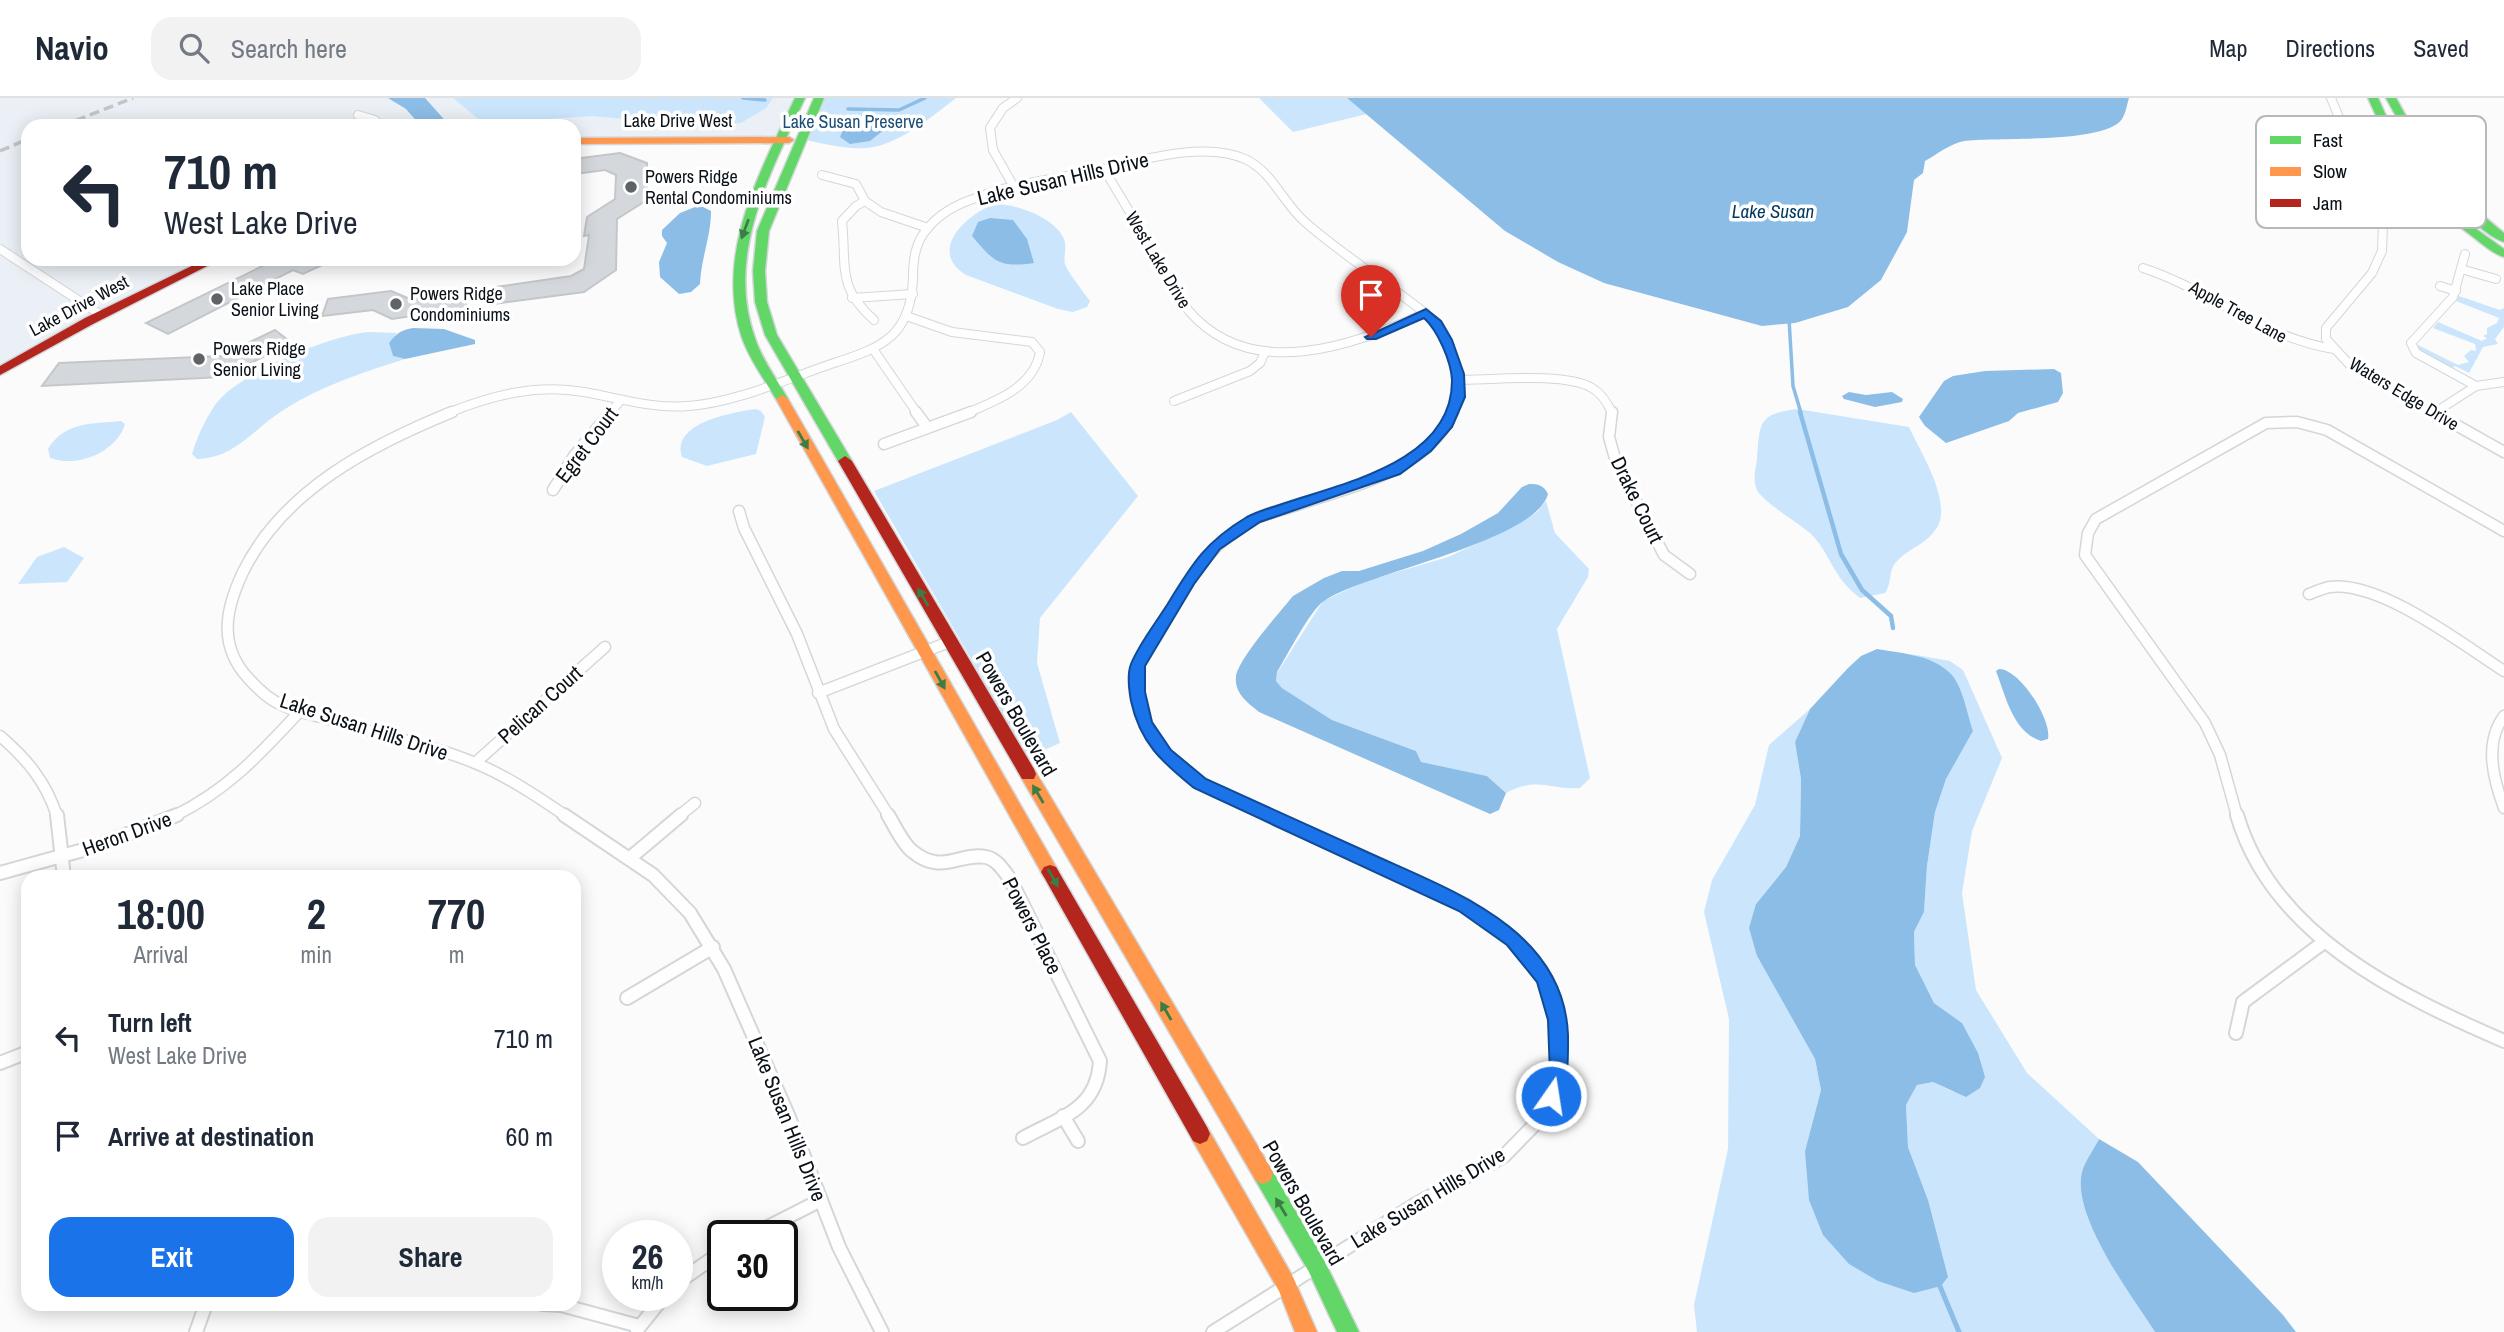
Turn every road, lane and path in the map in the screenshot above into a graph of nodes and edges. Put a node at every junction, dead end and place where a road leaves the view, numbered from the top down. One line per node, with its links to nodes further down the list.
1 (800, 98): 13 (main road)
2 (819, 98): 12 (main road, Powers Boulevard)
3 (1017, 98): 17 (street)
4 (2331, 98): 8 (street, Waters Edge Drive)
5 (2373, 98): 9 (main road)
6 (2391, 98): 10 (main road)
7 (358, 115): 11 (street)
8 (2338, 116)
9 (2381, 116)
10 (2400, 116)
11 (372, 119)
12 (801, 139): 13 (main road, Lake Drive West); 45 (main road, Powers Boulevard)
13 (782, 140): 14 (main road, Lake Drive West); 48 (main road, one-way to 48)
14 (581, 141)
15 (1104, 169): 17 (street, Lake Susan Hills Drive); 37 (street, Lake Susan Hills Drive); 43 (street, West Lake Drive)
16 (822, 175): 18 (street)
17 (1014, 187): 20 (street, Lake Susan Hills Drive)
18 (865, 201): 20 (street); 36 (street)
19 (2486, 226): 23 (main road)
20 (928, 228): 35 (street, Lake Susan Hills Drive)
21 (2383, 228): 42 (street, Waters Edge Drive)
22 (2471, 228): 26 (main road)
23 (2504, 239)
24 (0, 249): 27 (street)
25 (2465, 254): 31 (street)
26 (2504, 254)
27 (21, 263)
28 (26, 266): 38 (street)
29 (201, 266): 38 (main road, Lake Drive West)
30 (2143, 268): 42 (street, Apple Tree Lane)
31 (2461, 269): 32 (street); 34 (street)
32 (2496, 279)
33 (2440, 286): 34 (street)
34 (2455, 290): 49 (street)
35 (913, 294): 36 (street); 39 (street, Lake Susan Hills Drive)
36 (852, 298): 40 (street)
37 (1426, 313): 43 (street, West Lake Drive); 46 (street, Lake Susan Hills Drive)
38 (101, 315): 44 (main road, Lake Drive West)
39 (909, 317): 41 (street, Lake Susan Hills Drive); 53 (street)
40 (874, 320)
41 (873, 349): 45 (street, Lake Susan Hills Drive); 53 (street)
42 (2334, 349): 52 (street, Waters Edge Drive)
43 (1265, 352): 51 (street)
44 (0, 371)
45 (793, 376): 48 (street, Lake Susan Hills Drive); 61 (main road, Powers Boulevard, one-way to 45)
46 (1458, 380): 59 (street, Drake Court); 88 (street, Lake Susan Hills Drive)
47 (2504, 382): 49 (street)
48 (771, 384): 50 (street, Lake Susan Hills Drive); 63 (main road, one-way to 63)
49 (2476, 386): 52 (street)
50 (621, 400): 56 (street, Egret Court); 66 (street, Lake Susan Hills Drive)
51 (1174, 401)
52 (2434, 413): 55 (street, Waters Edge Drive)
53 (927, 427): 54 (street)
54 (884, 444)
55 (2504, 452)
56 (553, 491)
57 (739, 511): 65 (street, Powers Place)
58 (2504, 531): 76 (street)
59 (1690, 574)
60 (2309, 594): 64 (street)
61 (949, 642): 63 (street); 88 (main road, Powers Boulevard, one-way to 61)
62 (606, 647): 69 (street, Pelican Court)
63 (925, 652): 65 (street); 89 (main road, one-way to 89)
64 (2504, 671)
65 (818, 693): 83 (street, Powers Place)
66 (301, 710): 69 (street, Lake Susan Hills Drive); 72 (street, Heron Drive)
67 (2504, 716): 71 (street)
68 (0, 736): 72 (street)
69 (475, 762): 73 (street, Lake Susan Hills Drive)
70 (695, 803): 73 (street)
71 (2504, 807)
72 (64, 856): 74 (street); 75 (street, Heron Drive)
73 (630, 858): 77 (street, Lake Susan Hills Drive)
74 (64, 870)
75 (0, 873)
76 (2324, 942): 79 (street); 80 (street)
77 (713, 947): 78 (street); 86 (street, Lake Susan Hills Drive)
78 (627, 998)
79 (2236, 1033)
80 (2504, 1041)
81 (21, 1055): 82 (street)
82 (0, 1063)
83 (1063, 1116): 84 (street, Powers Place); 85 (street)
84 (1023, 1138)
85 (1078, 1142)
86 (821, 1200): 87 (street); 95 (street, Lake Susan Hills Drive)
87 (782, 1220)
88 (1316, 1265): 89 (street, Lake Susan Hills Drive); 98 (main road, Powers Boulevard)
89 (1286, 1283): 96 (street, Lake Susan Hills Drive); 97 (main road)
90 (203, 1311): 94 (street)
91 (581, 1311): 93 (street)
92 (652, 1311): 93 (street)
93 (637, 1329)
94 (196, 1332)
95 (883, 1332)
96 (1213, 1332)
97 (1306, 1332)
98 (1348, 1332)

